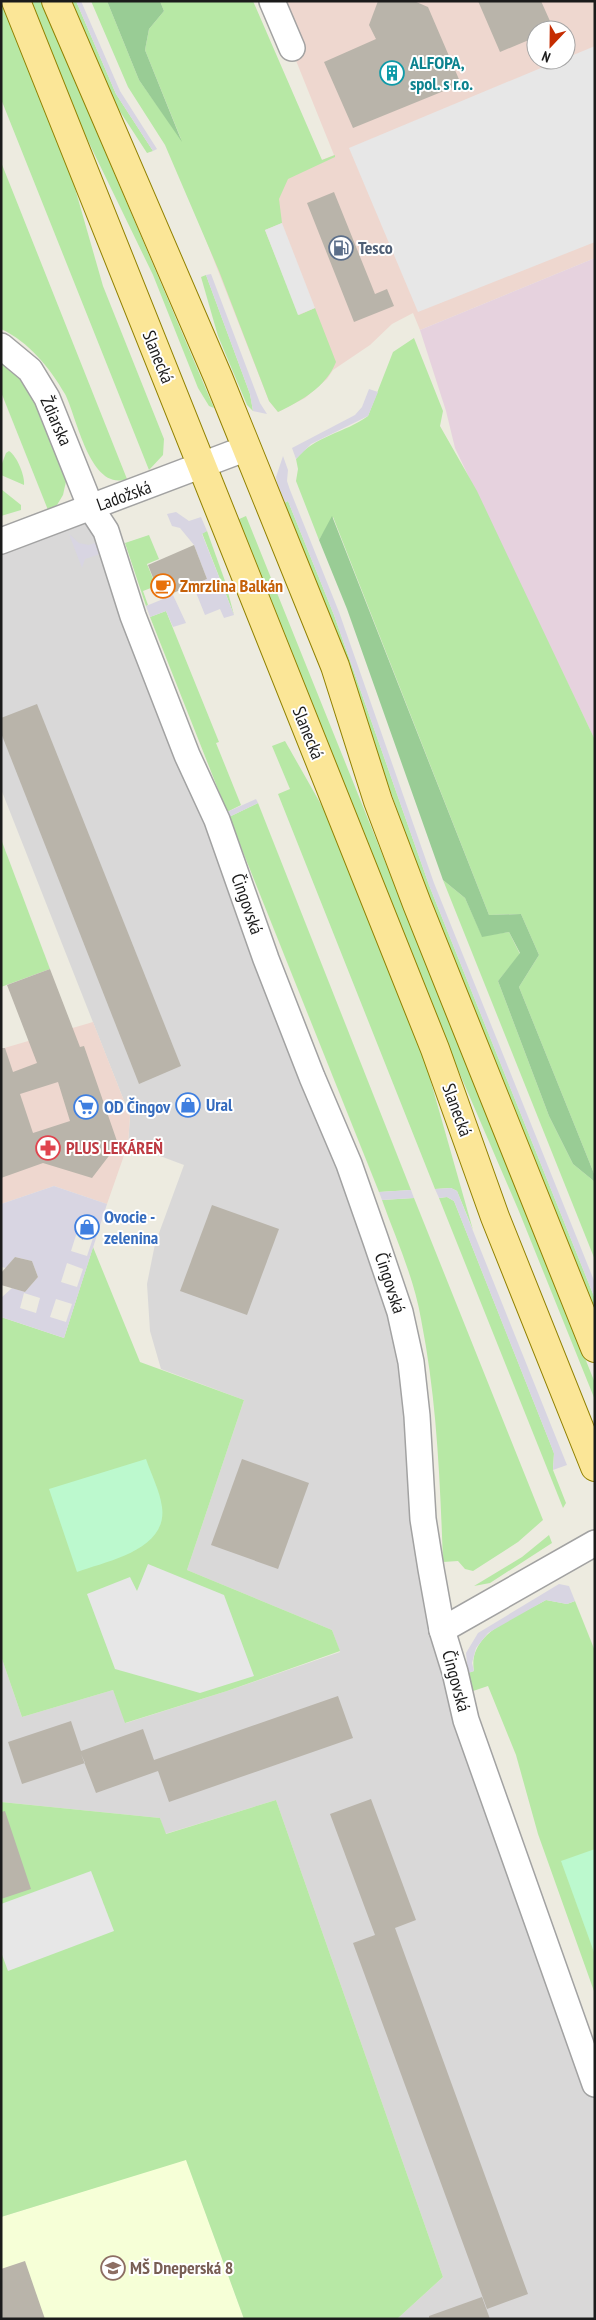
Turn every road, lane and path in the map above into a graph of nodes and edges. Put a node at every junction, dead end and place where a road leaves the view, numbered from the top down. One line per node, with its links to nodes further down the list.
1 (16, 1): 7 (main road, Slanecká)
2 (56, 1): 6 (main road)
3 (272, 1): 4 (street)
4 (292, 48)
5 (1, 346): 8 (street, Ždiarska)
6 (247, 448): 7 (street, Ladožská); 10 (main road)
7 (202, 467): 8 (street, Ladožská); 11 (main road, Slanecká)
8 (91, 508): 9 (street, Ladožská); 13 (street, Čingovská)
9 (1, 541)
10 (595, 1348)
11 (595, 1467)
12 (595, 1543): 13 (street)
13 (442, 1630): 14 (street, Čingovská)
14 (595, 2084)

